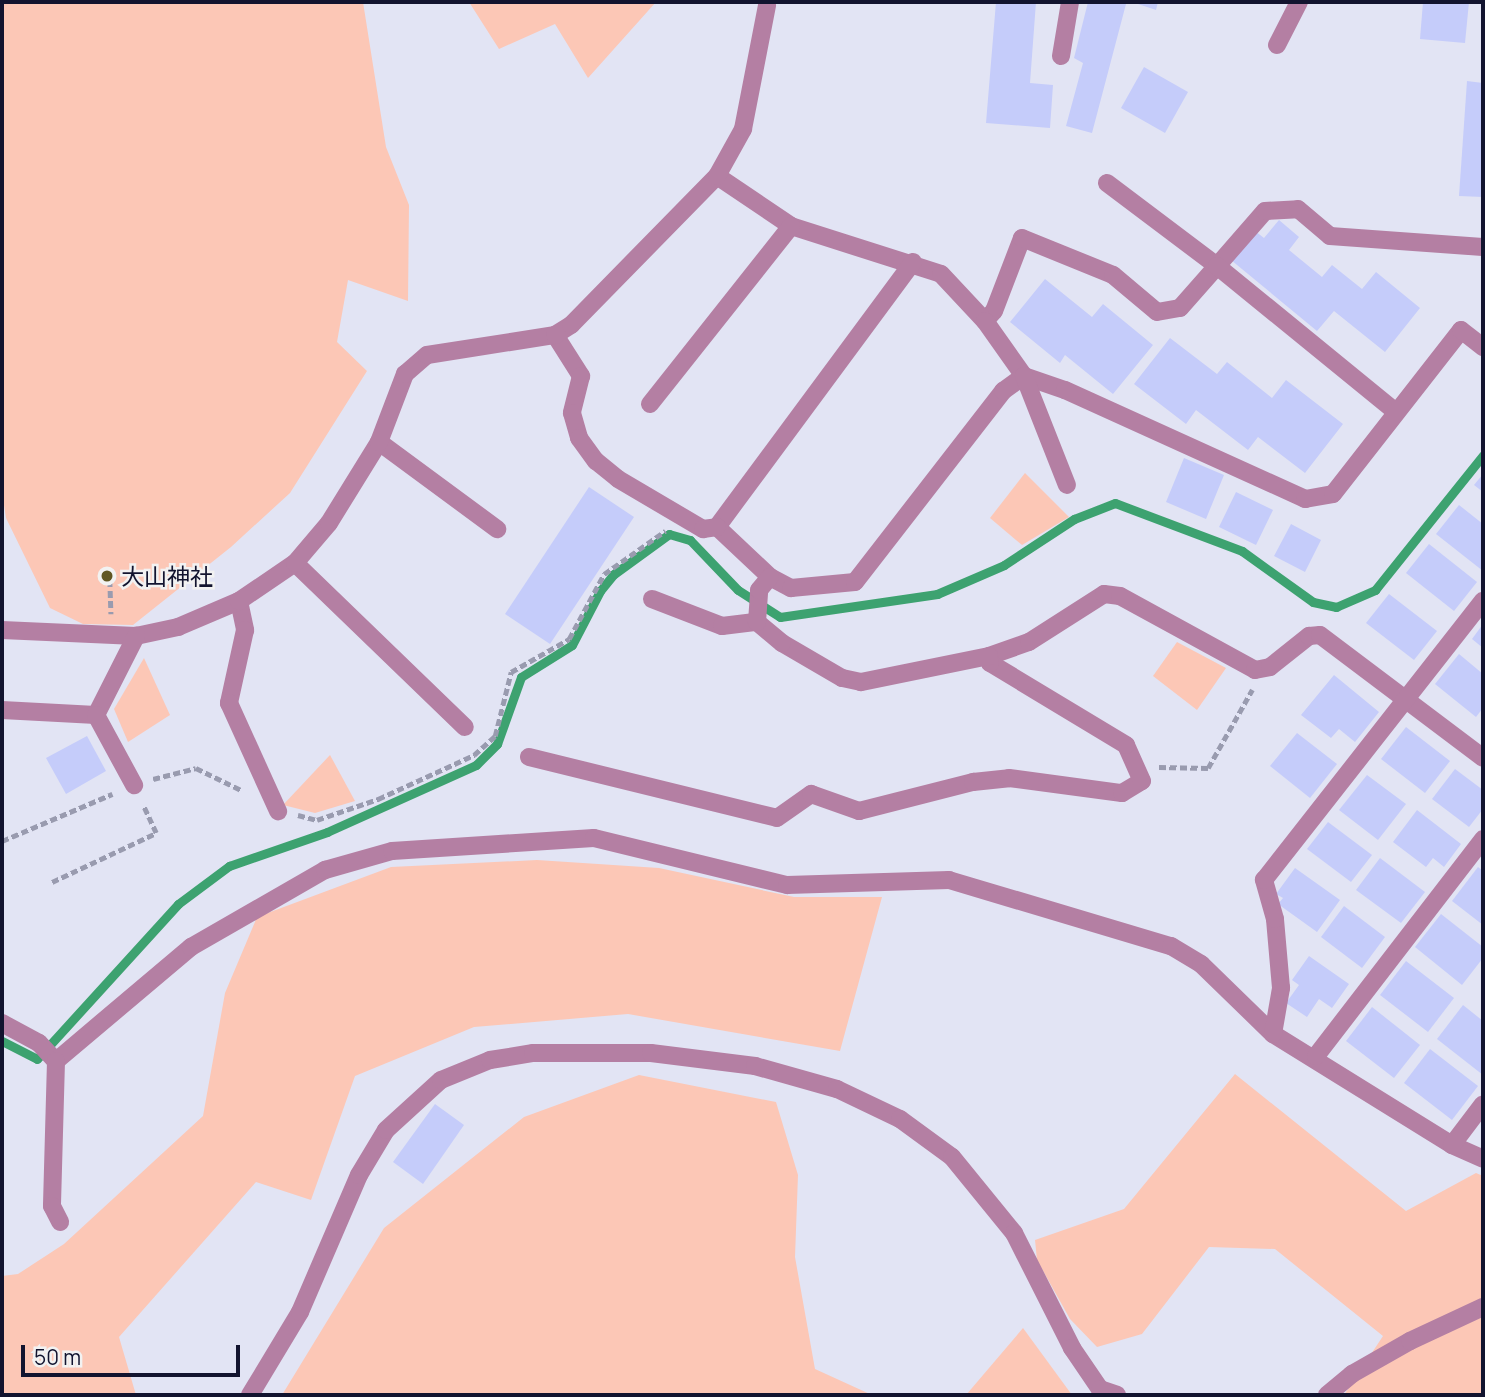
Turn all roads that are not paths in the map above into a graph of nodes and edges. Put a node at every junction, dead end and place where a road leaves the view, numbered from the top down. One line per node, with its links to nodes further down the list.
1 (1070, 2): 5 (street)
2 (1299, 2): 4 (street)
3 (769, 3): 6 (street)
4 (1277, 45)
5 (1061, 56)
6 (717, 176): 8 (street); 13 (street)
7 (1107, 183): 11 (street)
8 (791, 226): 10 (street); 16 (street)
9 (1483, 247): 11 (street)
10 (914, 262): 12 (street); 20 (street)
11 (1217, 266): 12 (street); 17 (street)
12 (985, 321): 15 (street)
13 (555, 335): 18 (street); 20 (street)
14 (1483, 346): 17 (street)
15 (1024, 376): 17 (street); 19 (street); 23 (street)
16 (650, 404)
17 (1395, 411)
18 (379, 442): 21 (street); 22 (street)
19 (1067, 485)
20 (717, 527): 23 (street)
21 (497, 529)
22 (295, 563): 25 (street); 34 (street)
23 (764, 583): 27 (street)
24 (652, 599): 27 (street)
25 (239, 601): 29 (street); 38 (street)
26 (1483, 601): 31 (street)
27 (757, 618): 30 (street)
28 (2, 630): 29 (street)
29 (135, 636): 33 (street)
30 (989, 656): 31 (street); 35 (street)
31 (1406, 699): 36 (street); 41 (street)
32 (2, 710): 33 (street)
33 (96, 715): 37 (street)
34 (465, 727)
35 (529, 757)
36 (1483, 758)
37 (134, 785)
38 (278, 811)
39 (1483, 839): 42 (street)
40 (2, 1023): 43 (street)
41 (1273, 1034): 42 (street); 43 (street)
42 (1316, 1056): 45 (street)
43 (56, 1061): 47 (street)
44 (1483, 1104): 45 (street)
45 (1452, 1145): 46 (street)
46 (1483, 1159)
47 (60, 1222)
48 (1483, 1307): 51 (street)
49 (250, 1395): 50 (street)
50 (1117, 1395)
51 (1327, 1395)

